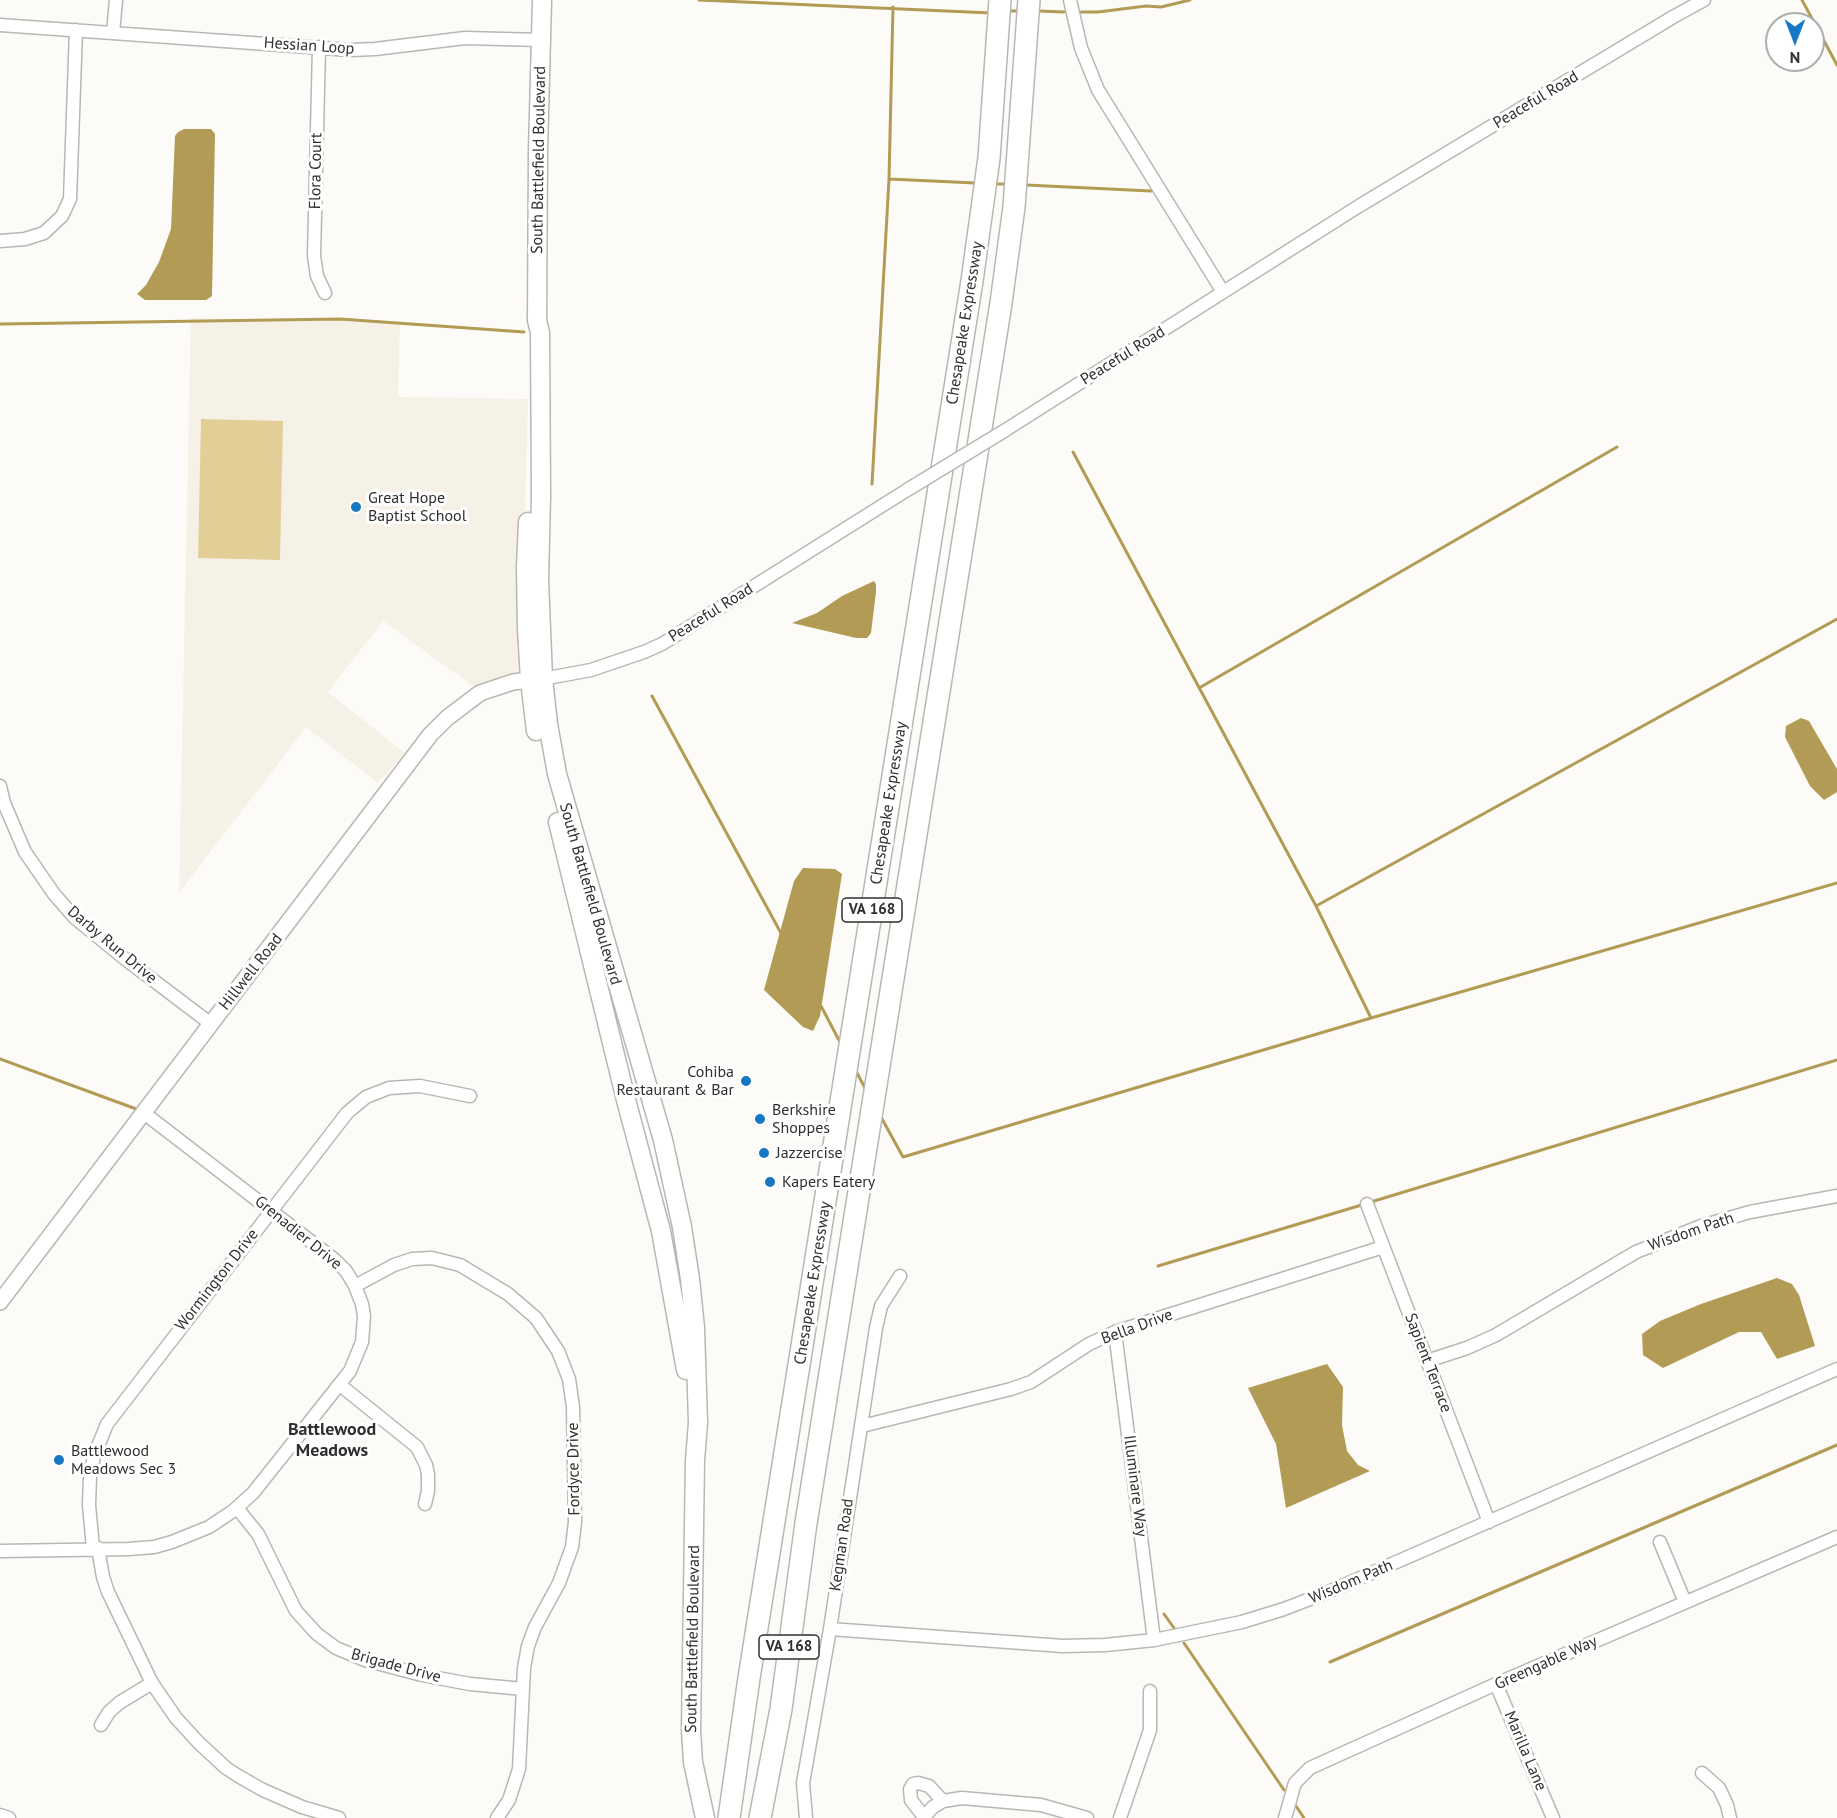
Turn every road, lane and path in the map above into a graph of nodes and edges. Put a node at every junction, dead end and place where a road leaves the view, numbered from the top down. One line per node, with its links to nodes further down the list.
1 (116, 0): 9 (street)
2 (542, 0): 10 (main road, South Battlefield Boulevard)
3 (1000, 0): 57 (highway, Chesapeake Expressway / VA 168)
4 (1029, 0): 47 (highway, Chesapeake Expressway / VA 168)
5 (1070, 0): 13 (street)
6 (1704, 0): 13 (street, Peaceful Road)
7 (0, 25): 8 (street, Hessian Loop)
8 (76, 30): 9 (street, Hessian Loop); 12 (street)
9 (113, 33): 11 (street, Hessian Loop)
10 (542, 40): 11 (street, Hessian Loop); 15 (main road, South Battlefield Boulevard)
11 (319, 47): 14 (street, Flora Court)
12 (0, 241)
13 (1223, 292): 15 (street, Peaceful Road, bridge)
14 (325, 293)
15 (536, 680): 17 (street, Hillwell Road); 32 (main road, South Battlefield Boulevard); 32 (main road, South Battlefield Boulevard)
16 (0, 786): 17 (street, Darby Run Drive)
17 (211, 1024): 19 (street, Hillwell Road)
18 (470, 1096): 22 (street, Wormington Drive)
19 (144, 1113): 22 (street, Grenadier Drive); 26 (street, Hillwell Road)
20 (1837, 1196): 28 (street, Wisdom Path)
21 (1367, 1204): 23 (street, Sapient Terrace)
22 (271, 1210): 25 (street, Grenadier Drive); 38 (street, Wormington Drive)
23 (1383, 1247): 27 (street, Bella Drive); 28 (street, Sapient Terrace)
24 (900, 1276): 31 (street, Kegman Road)
25 (355, 1286): 30 (street, Grenadier Drive); 45 (street, Fordyce Drive)
26 (0, 1302)
27 (1115, 1332): 31 (street, Bella Drive); 42 (street, Illuminare Way)
28 (1428, 1361): 35 (street, Sapient Terrace)
29 (1837, 1369): 35 (street, Wisdom Path)
30 (340, 1384): 33 (street); 34 (street, Grenadier Drive)
31 (862, 1426): 41 (street, Kegman Road)
32 (695, 1460): 56 (main road, South Battlefield Boulevard)
33 (425, 1504)
34 (237, 1508): 38 (street, Grenadier Drive); 45 (street, Brigade Drive)
35 (1489, 1522): 42 (street, Wisdom Path)
36 (1837, 1537): 40 (street, Greengable Way)
37 (1660, 1542): 40 (street)
38 (95, 1548): 39 (street, Grenadier Drive); 43 (street)
39 (0, 1551)
40 (1685, 1602): 44 (street, Greengable Way)
41 (830, 1629): 42 (street, Wisdom Path); 60 (street, Kegman Road)
42 (1155, 1640)
43 (152, 1683): 48 (street); 54 (street)
44 (1496, 1684): 63 (street, Greengable Way); 64 (street, Marilla Lane)
45 (523, 1689): 55 (street, Fordyce Drive)
46 (1150, 1691): 62 (street)
47 (781, 1708): 58 (highway, Chesapeake Expressway / VA 168); 59 (highway)
48 (100, 1725)
49 (1702, 1773): 65 (street)
50 (943, 1801): 52 (street); 52 (street); 61 (street)
51 (0, 1815): 53 (street)
52 (924, 1817)
53 (9, 1818)
54 (339, 1818)
55 (497, 1818)
56 (705, 1818)
57 (729, 1818)
58 (760, 1818)
59 (776, 1818)
60 (806, 1818)
61 (1087, 1818)
62 (1120, 1818)
63 (1285, 1818)
64 (1553, 1818)
65 (1730, 1818)

